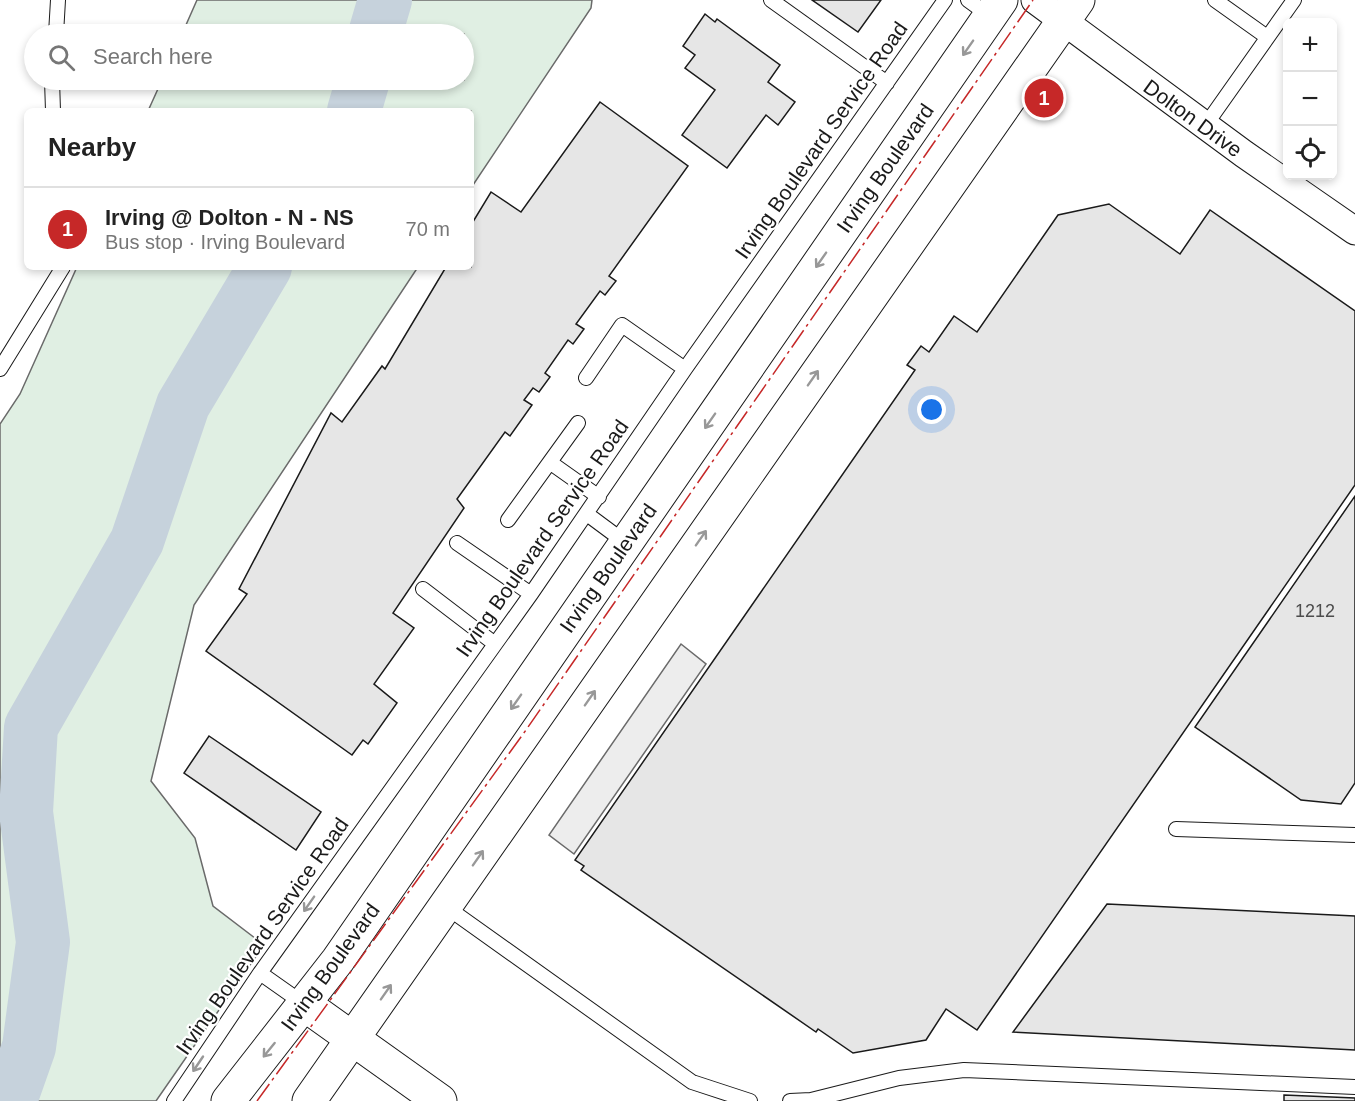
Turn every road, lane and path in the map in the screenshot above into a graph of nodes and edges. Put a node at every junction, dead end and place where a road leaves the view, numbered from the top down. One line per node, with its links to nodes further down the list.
1 (58, 0): 9 (lane)
2 (771, 0): 11 (lane)
3 (945, 0): 11 (lane, Irving Boulevard Service Road)
4 (1035, 0): 8 (street, Dolton Drive)
5 (1215, 0): 10 (lane)
6 (1294, 0): 10 (lane)
7 (986, 5): 26 (main road, Irving Boulevard, one-way to 26)
8 (1070, 11): 14 (street, Dolton Drive); 32 (main road, one-way to 8)
9 (57, 24)
10 (1267, 38): 14 (lane)
11 (887, 83): 18 (lane, Irving Boulevard Service Road)
12 (52, 90): 13 (lane)
13 (53, 108)
14 (1205, 126): 15 (street, Dolton Drive)
15 (1355, 231)
16 (61, 270): 17 (lane)
17 (0, 369)
18 (685, 369): 19 (lane); 22 (lane, Irving Boulevard Service Road)
19 (586, 378)
20 (578, 423): 21 (lane)
21 (551, 463): 22 (lane); 24 (lane)
22 (599, 497): 23 (lane, Irving Boulevard Service Road)
23 (587, 514): 26 (lane); 28 (lane, Irving Boulevard Service Road)
24 (508, 520)
25 (457, 543): 28 (lane)
26 (626, 543): 34 (main road, Irving Boulevard, one-way to 34)
27 (423, 589): 29 (lane)
28 (531, 594): 29 (lane, Irving Boulevard Service Road)
29 (495, 644): 33 (lane, Irving Boulevard Service Road, one-way to 33)
30 (1176, 829): 31 (lane)
31 (1355, 836)
32 (445, 906): 35 (main road, one-way to 32); 41 (lane)
33 (260, 973): 34 (lane); 37 (lane, Irving Boulevard Service Road, one-way to 37)
34 (304, 1004): 35 (main road); 38 (main road, Irving Boulevard, one-way to 38)
35 (351, 1039): 39 (main road); 40 (main road)
36 (1355, 1087): 42 (lane)
37 (174, 1101)
38 (228, 1101)
39 (309, 1101)
40 (440, 1101)
41 (750, 1101)
42 (790, 1101)

